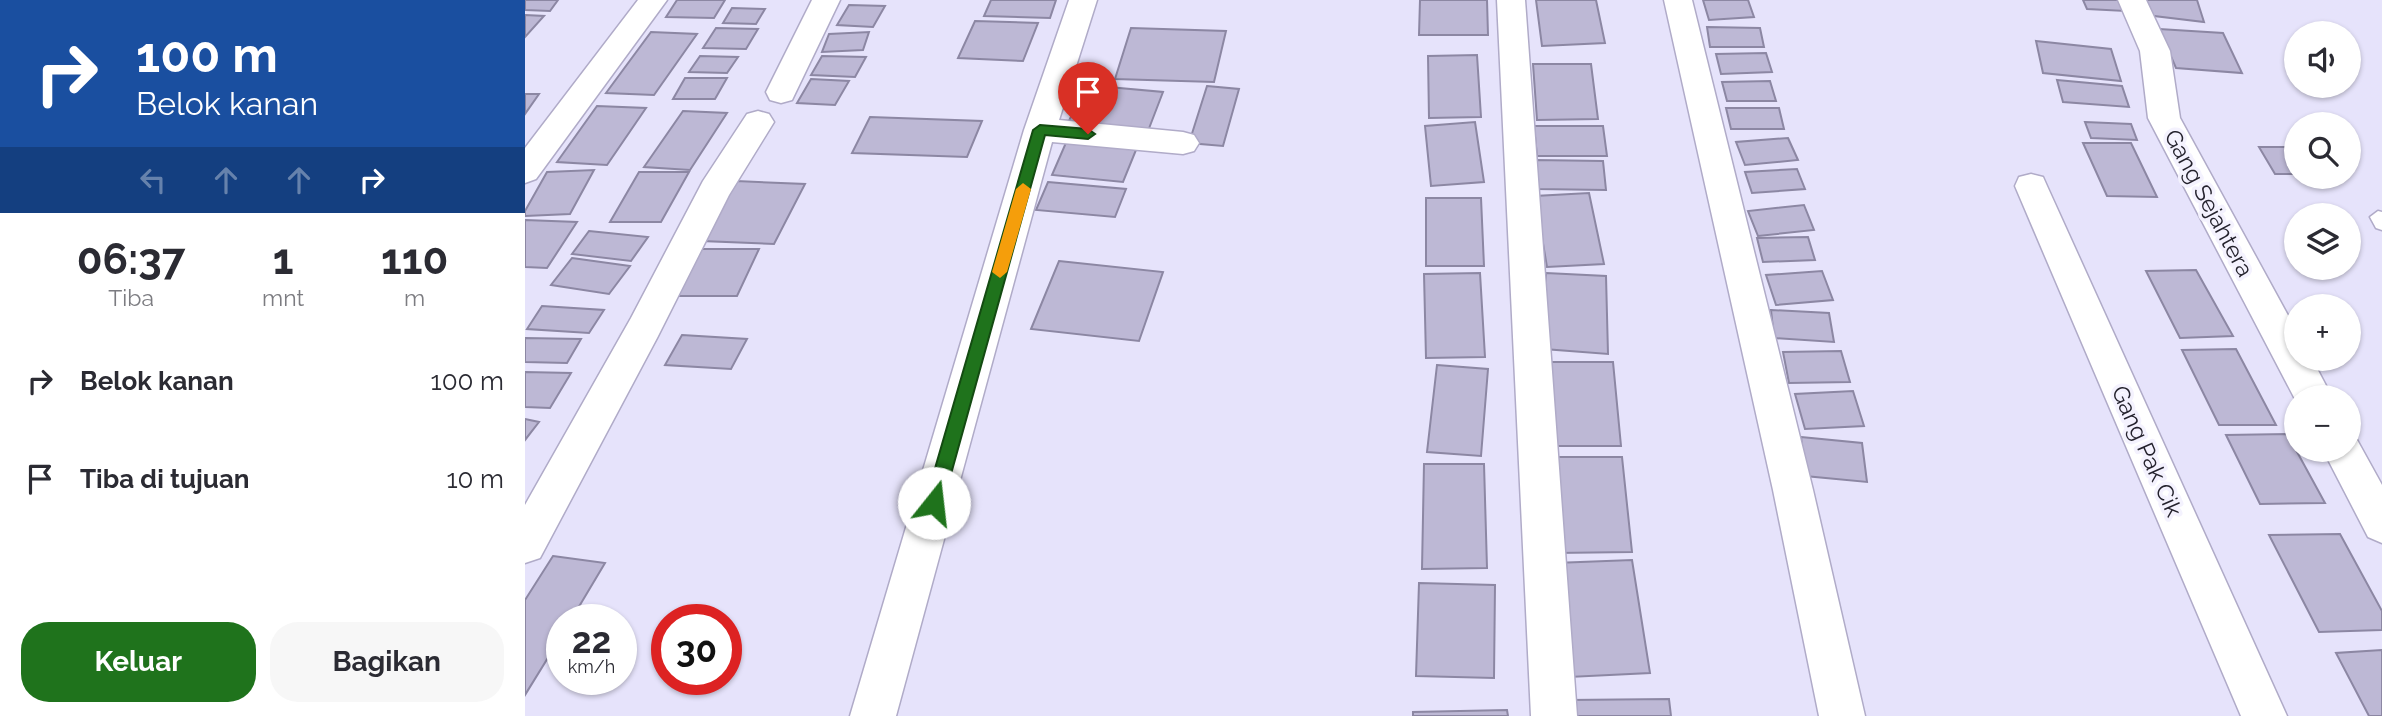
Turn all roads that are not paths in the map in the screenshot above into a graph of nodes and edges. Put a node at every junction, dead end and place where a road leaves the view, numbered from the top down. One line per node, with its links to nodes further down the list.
1 (653, 0): 11 (street)
2 (826, 0): 7 (street)
3 (1083, 0): 9 (street)
4 (1511, 0): 18 (street)
5 (1678, 0): 19 (street)
6 (2132, 0): 13 (street, Gang Sejahtera)
7 (781, 92)
8 (758, 122): 16 (street)
9 (1040, 130): 10 (street); 17 (street)
10 (1183, 143)
11 (525, 171)
12 (2031, 186): 20 (street, Gang Pak Cik)
13 (2307, 385)
14 (2348, 462): 15 (street)
15 (2382, 524)
16 (525, 544)
17 (873, 716)
18 (1554, 716)
19 (1842, 716)
20 (2264, 716)

